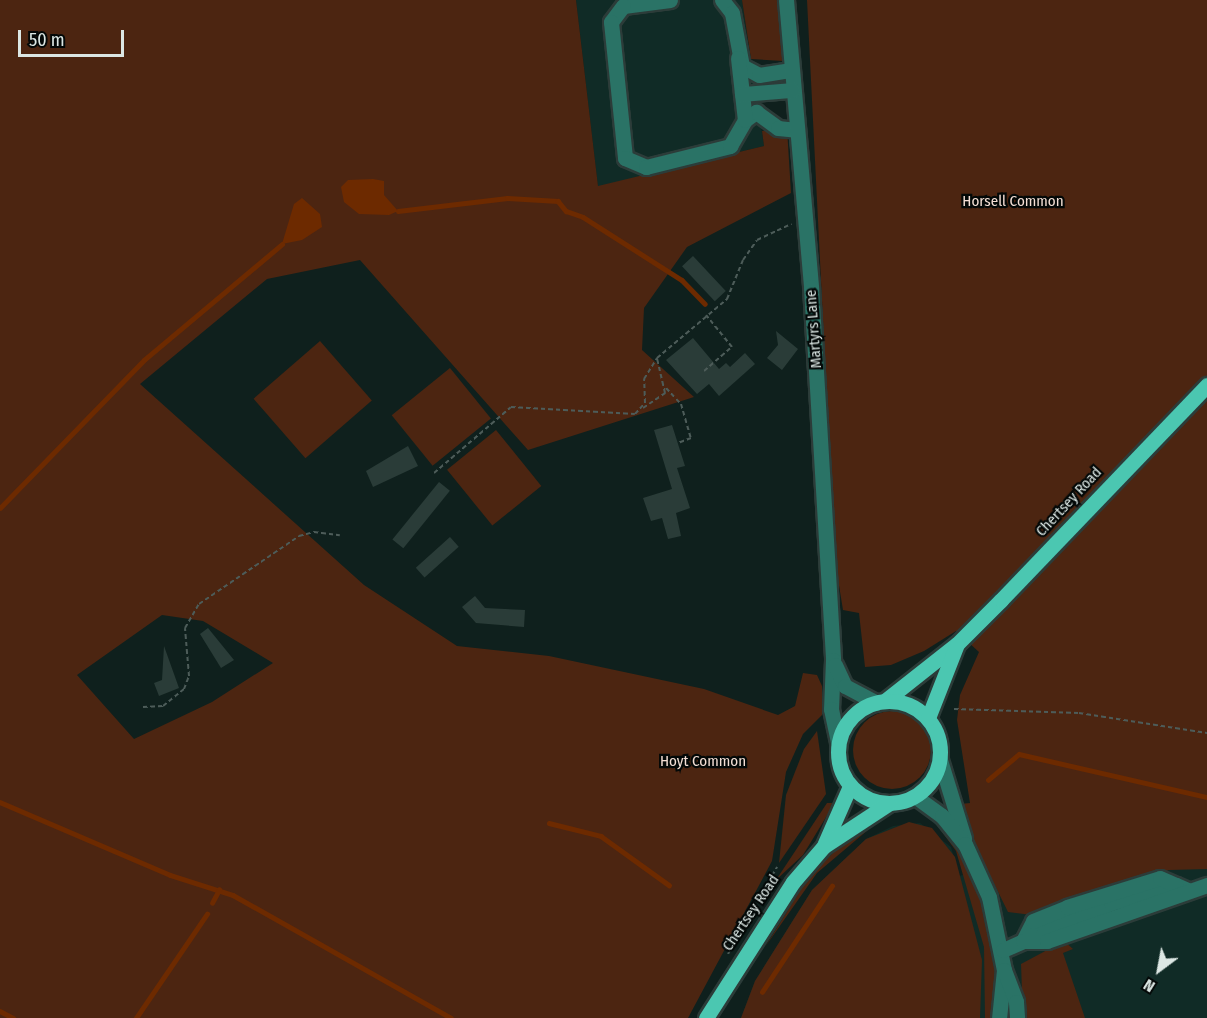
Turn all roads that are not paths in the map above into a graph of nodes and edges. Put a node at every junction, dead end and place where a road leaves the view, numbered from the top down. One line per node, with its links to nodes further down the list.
1 (670, 0): 8 (street)
2 (722, 0): 4 (street)
3 (786, 0): 5 (street, Martyrs Lane)
4 (738, 58): 5 (street); 7 (street)
5 (790, 70): 6 (street, Martyrs Lane)
6 (792, 90): 7 (street); 9 (street, Martyrs Lane)
7 (742, 94): 8 (street)
8 (745, 120): 9 (street)
9 (796, 130): 12 (street, Martyrs Lane)
10 (1207, 385): 11 (main road, Chertsey Road)
11 (957, 644): 13 (main road, Chertsey Road); 14 (main road, Chertsey Road)
12 (833, 660): 13 (street, Martyrs Lane); 15 (street, Martyrs Lane)
13 (881, 702): 14 (main road); 15 (main road)
14 (928, 718): 16 (main road)
15 (838, 742): 17 (main road)
16 (940, 760): 18 (main road); 20 (street)
17 (850, 786): 19 (main road); 21 (main road, Chertsey Road)
18 (916, 797): 19 (main road); 20 (street)
19 (888, 804): 21 (main road, Chertsey Road)
20 (965, 844): 26 (street)
21 (824, 846): 29 (main road, Chertsey Road)
22 (1207, 885): 23 (street)
23 (1182, 888): 24 (street); 25 (street)
24 (1152, 898): 25 (street); 25 (street)
25 (1023, 941): 26 (street)
26 (1003, 950): 27 (street)
27 (1005, 970): 28 (street); 30 (street)
28 (1012, 991): 31 (street); 32 (street)
29 (706, 1018)
30 (999, 1018)
31 (1006, 1018)
32 (1017, 1018)

